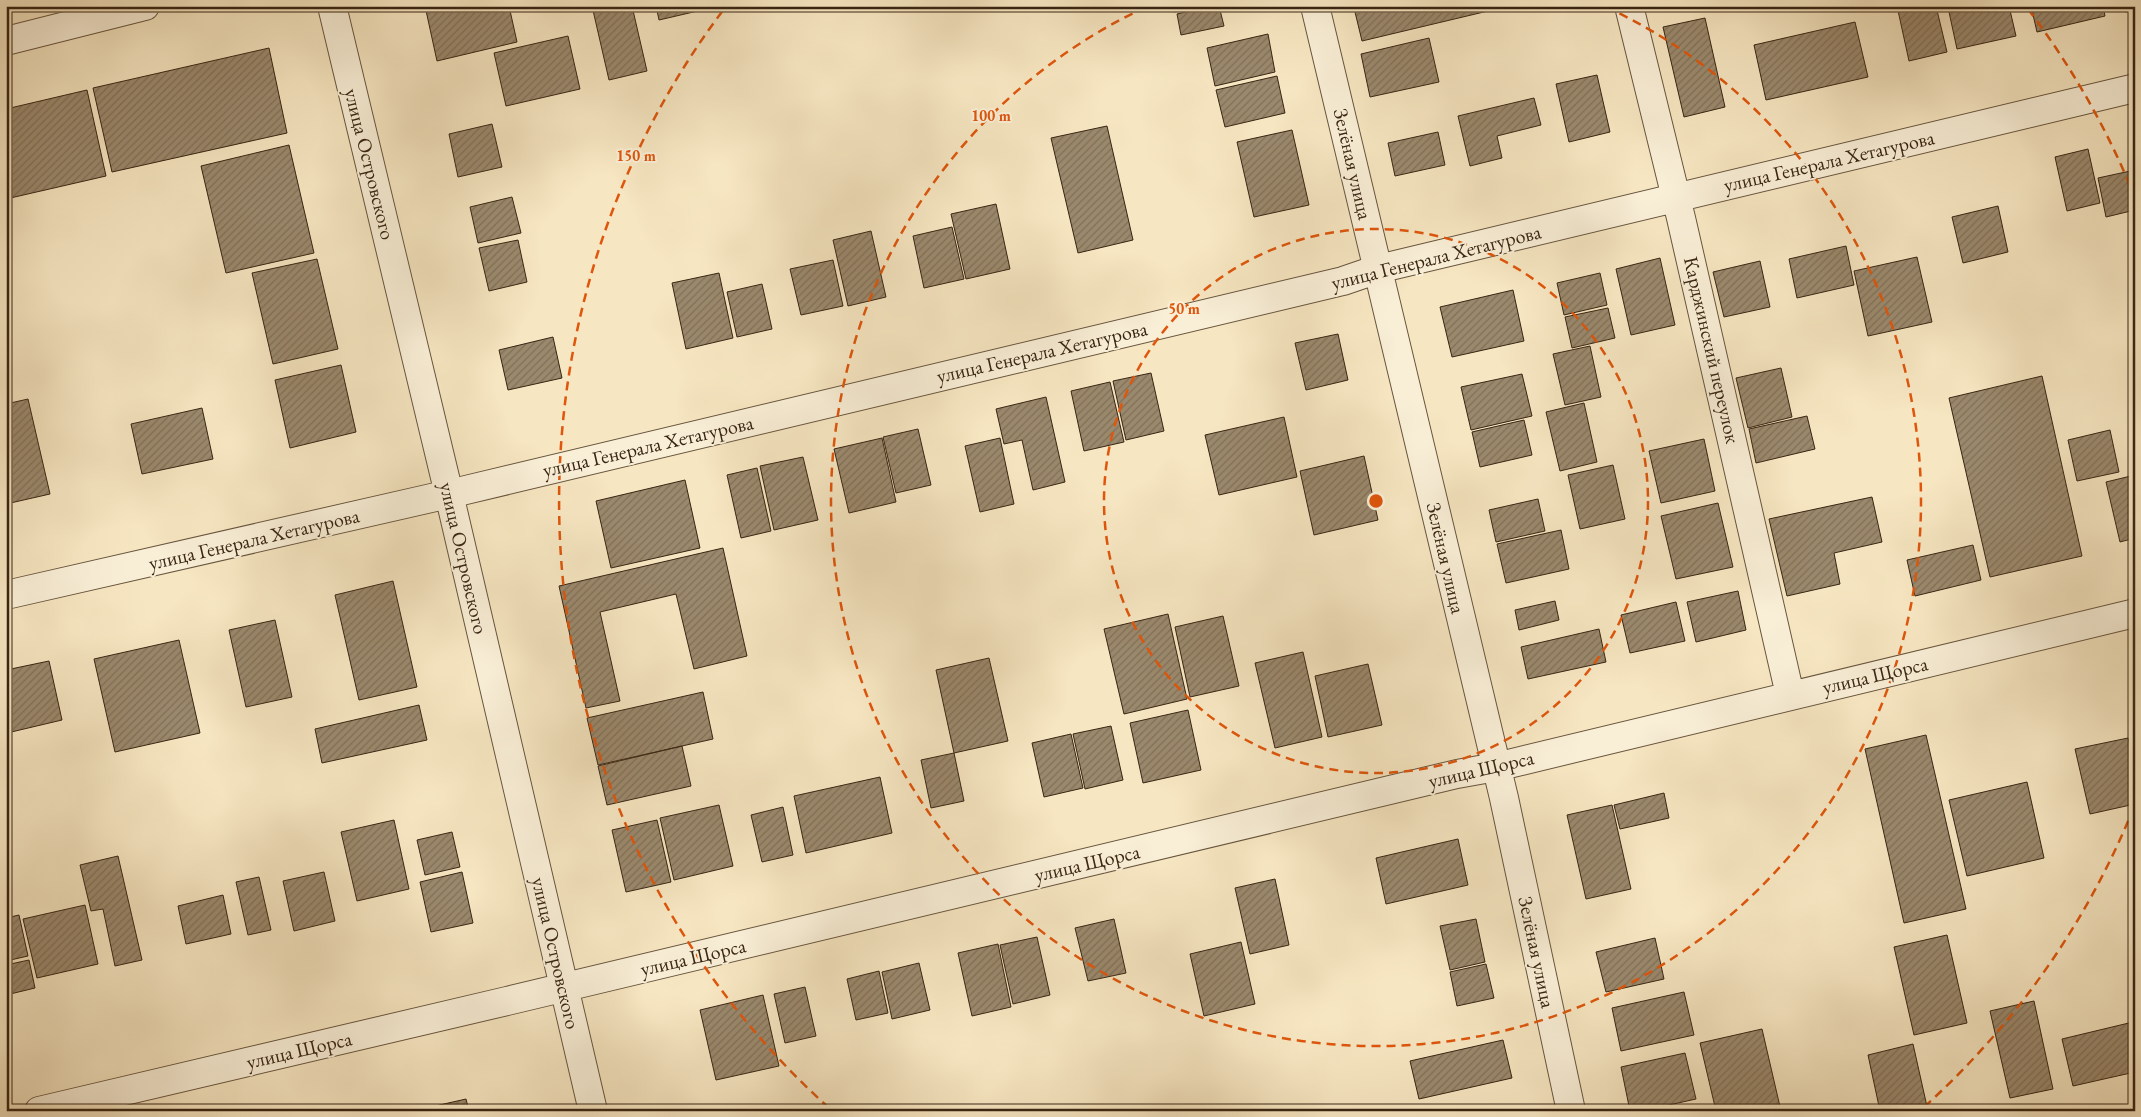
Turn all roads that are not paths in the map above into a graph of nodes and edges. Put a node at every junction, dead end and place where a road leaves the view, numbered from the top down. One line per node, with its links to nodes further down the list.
1 (145, 6): 5 (street)
2 (332, 6): 9 (street, улица Островского)
3 (1315, 6): 8 (street, Зелёная улица)
4 (1629, 6): 7 (street, Карджинский переулок)
5 (6, 41)
6 (2135, 88): 7 (street, улица Генерала Хетагурова)
7 (1676, 198): 8 (street, улица Генерала Хетагурова); 12 (street, Карджинский переулок)
8 (1378, 269): 9 (street, улица Генерала Хетагурова); 13 (street, Зелёная улица)
9 (449, 494): 10 (street, улица Генерала Хетагурова); 14 (street, улица Островского)
10 (6, 595)
11 (2135, 613): 12 (street, улица Щорса)
12 (1790, 695): 13 (street, улица Щорса)
13 (1496, 767): 14 (street, улица Щорса); 17 (street, Зелёная улица)
14 (564, 988): 15 (street, улица Щорса); 16 (street, улица Островского)
15 (39, 1111)
16 (593, 1111)
17 (1572, 1111)

